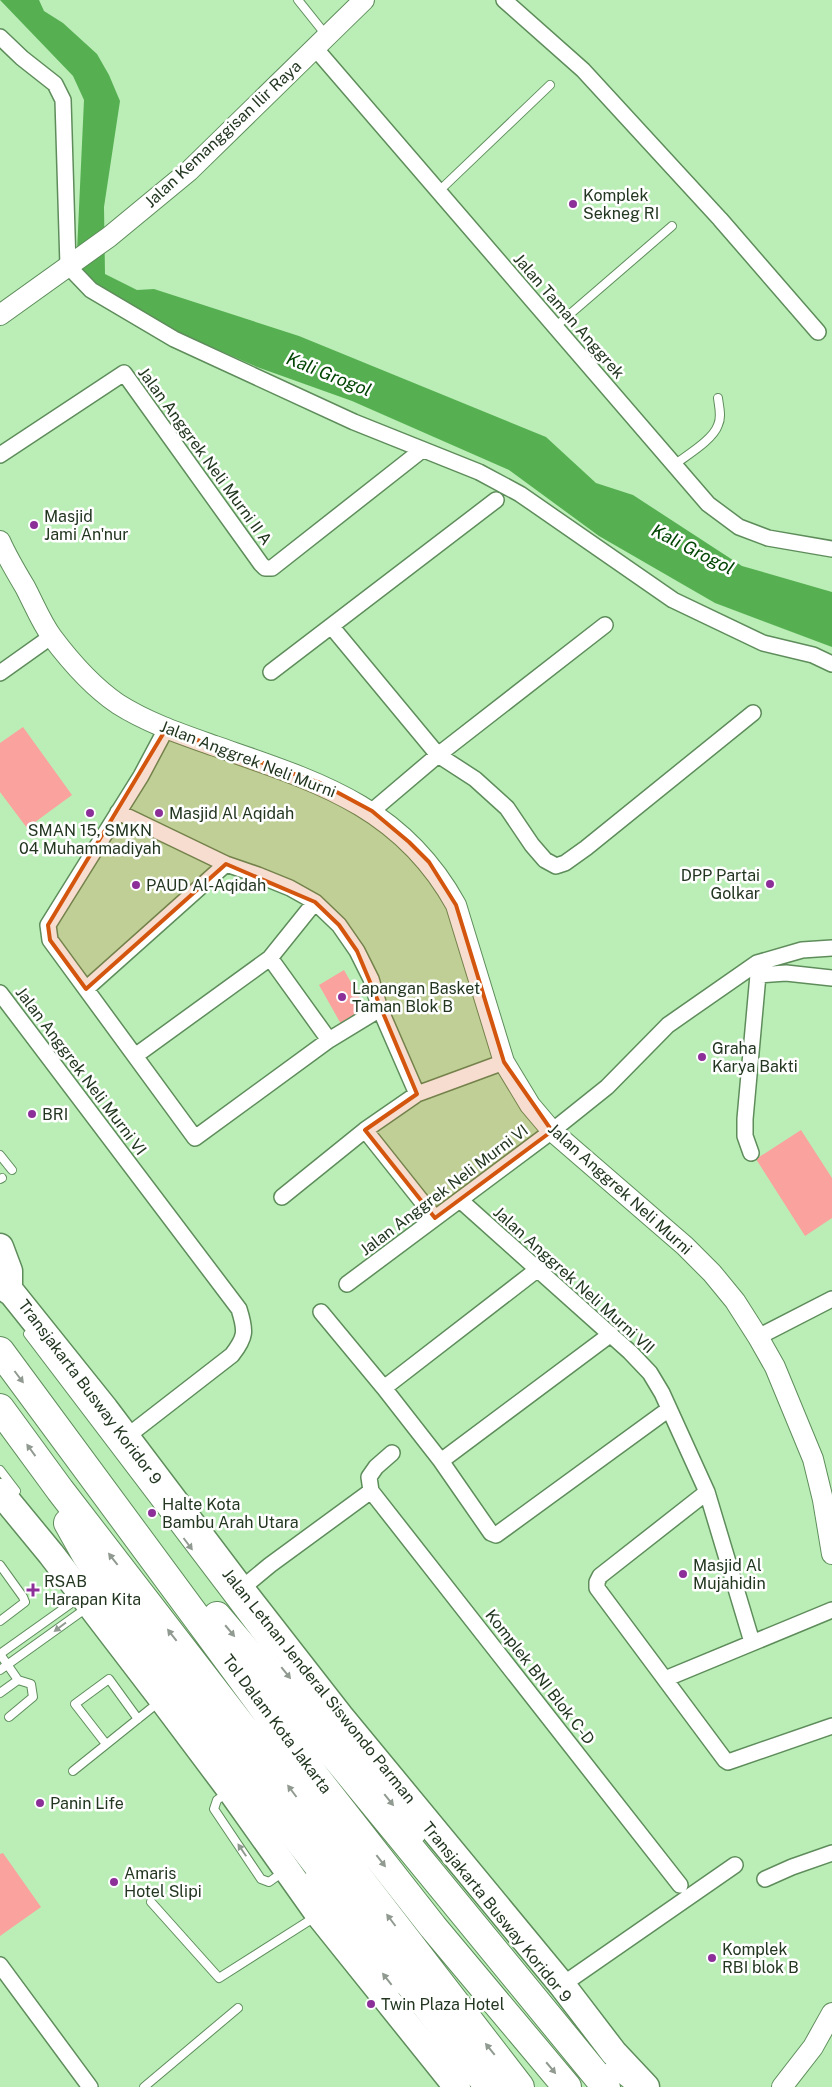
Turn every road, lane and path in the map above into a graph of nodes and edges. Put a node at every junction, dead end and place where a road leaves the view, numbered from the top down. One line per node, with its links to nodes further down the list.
1 (298, 0): 5 (lane)
2 (364, 0): 5 (street, Jalan Kemanggisan Ilir Raya)
3 (504, 0): 12 (street)
4 (0, 37): 9 (street)
5 (321, 42): 7 (street, Jalan Taman Anggrek); 9 (street, Jalan Kemanggisan Ilir Raya)
6 (550, 85): 7 (lane)
7 (439, 191): 11 (street, Jalan Taman Anggrek)
8 (672, 226): 11 (lane)
9 (72, 263): 10 (street, Jalan Kemanggisan Ilir Raya); 14 (street)
10 (0, 316)
11 (555, 326): 16 (street, Jalan Taman Anggrek)
12 (818, 332)
13 (718, 398): 16 (lane)
14 (422, 450): 15 (street, Jalan Anggrek Neli Murni II A); 23 (street)
15 (0, 455)
16 (674, 465): 19 (street, Jalan Taman Anggrek)
17 (496, 500): 21 (street)
18 (1, 548): 22 (street, Jalan Anggrek Neli Murni)
19 (832, 549)
20 (605, 625): 28 (street)
21 (330, 626): 24 (street); 28 (street)
22 (52, 636): 25 (street); 27 (street, Jalan Anggrek Neli Murni)
23 (832, 664)
24 (270, 672)
25 (0, 673)
26 (753, 713): 28 (street)
27 (166, 729): 29 (street, Jalan Anggrek Neli Murni); 30 (street)
28 (438, 755): 29 (street)
29 (372, 811): 42 (street, Jalan Anggrek Neli Murni)
30 (118, 812): 31 (street); 37 (street)
31 (226, 864): 32 (street); 37 (street)
32 (315, 902): 34 (street); 39 (street)
33 (832, 948): 35 (street, Jalan Anggrek Neli Murni VI)
34 (270, 958): 40 (street); 41 (street)
35 (758, 969): 36 (street); 45 (street, Jalan Anggrek Neli Murni VI); 46 (street)
36 (832, 978)
37 (86, 989): 41 (street)
38 (0, 992): 65 (street, Jalan Anggrek Neli Murni VI)
39 (380, 1009): 40 (street); 43 (street)
40 (329, 1040): 41 (street)
41 (135, 1056)
42 (504, 1062): 43 (street); 45 (street, Jalan Anggrek Neli Murni)
43 (417, 1094): 44 (street)
44 (365, 1130): 49 (street); 51 (street)
45 (552, 1131): 50 (street, Jalan Anggrek Neli Murni VI); 60 (street, Jalan Anggrek Neli Murni)
46 (751, 1154)
47 (0, 1155): 48 (lane)
48 (12, 1170)
49 (282, 1197)
50 (460, 1200): 51 (street, Jalan Anggrek Neli Murni VI); 53 (street, Jalan Anggrek Neli Murni VII)
51 (435, 1218): 54 (street, Jalan Anggrek Neli Murni VI)
52 (0, 1247): 55 (highway)
53 (538, 1269): 59 (street, Jalan Anggrek Neli Murni VII); 62 (street)
54 (347, 1284)
55 (5, 1285): 65 (highway, Jalan Letnan Jenderal Siswondo Parman)
56 (832, 1300): 60 (street)
57 (321, 1312): 62 (street)
58 (23, 1327): 94 (lane, Transjakarta Busway Koridor 9, one-way to 94)
59 (611, 1334): 64 (street, Jalan Anggrek Neli Murni VII); 67 (street)
60 (758, 1337): 74 (street, Jalan Anggrek Neli Murni)
61 (0, 1350): 70 (highway, Tol Dalam Kota Jakarta, one-way to 70)
62 (384, 1388): 67 (street)
63 (0, 1408): 69 (highway, Tol Dalam Kota Jakarta, one-way to 63)
64 (669, 1409): 67 (street); 72 (street, Jalan Anggrek Neli Murni VII)
65 (125, 1438): 76 (highway, Jalan Letnan Jenderal Siswondo Parman)
66 (392, 1453): 71 (street)
67 (441, 1461)
68 (0, 1470): 73 (lane)
69 (60, 1490): 111 (highway); 112 (highway, Tol Dalam Kota Jakarta, one-way to 69)
70 (104, 1490): 113 (highway, Tol Dalam Kota Jakarta, one-way to 113); 114 (highway, one-way to 114)
71 (371, 1491): 76 (street); 99 (street, Komplek BNI Blok C-D)
72 (707, 1492): 80 (street, Jalan Anggrek Neli Murni VII); 84 (street)
73 (9, 1493): 77 (highway)
74 (832, 1554)
75 (0, 1565): 79 (lane)
76 (241, 1589): 103 (highway, Jalan Letnan Jenderal Siswondo Parman)
77 (86, 1600): 81 (lane); 82 (lane, one-way to 82); 87 (highway)
78 (832, 1610): 80 (street)
79 (0, 1622)
80 (752, 1642): 84 (street)
81 (0, 1654): 82 (lane)
82 (3, 1668): 85 (lane)
83 (152, 1671): 93 (lane)
84 (665, 1679): 90 (street)
85 (18, 1680): 86 (lane); 88 (lane)
86 (0, 1693)
87 (162, 1700): 89 (lane); 93 (highway)
88 (8, 1717)
89 (138, 1719): 91 (lane); 91 (lane)
90 (832, 1726)
91 (106, 1744): 92 (lane)
92 (73, 1771)
93 (228, 1779): 97 (highway, one-way to 93)
94 (425, 1845)
95 (832, 1854): 98 (street)
96 (735, 1864): 103 (street)
97 (293, 1868): 101 (highway); 104 (lane, one-way to 97)
98 (765, 1879)
99 (680, 1885)
100 (150, 1902): 101 (lane)
101 (319, 1915): 108 (highway)
102 (0, 1965): 109 (street)
103 (571, 1978): 116 (highway, Jalan Letnan Jenderal Siswondo Parman)
104 (401, 1997)
105 (238, 2008): 110 (lane)
106 (832, 2013): 117 (street)
107 (599, 2058): 115 (lane)
108 (450, 2082)
109 (90, 2087)
110 (144, 2087)
111 (488, 2087)
112 (520, 2087)
113 (567, 2087)
114 (606, 2087)
115 (631, 2087)
116 (646, 2087)
117 (782, 2087)

